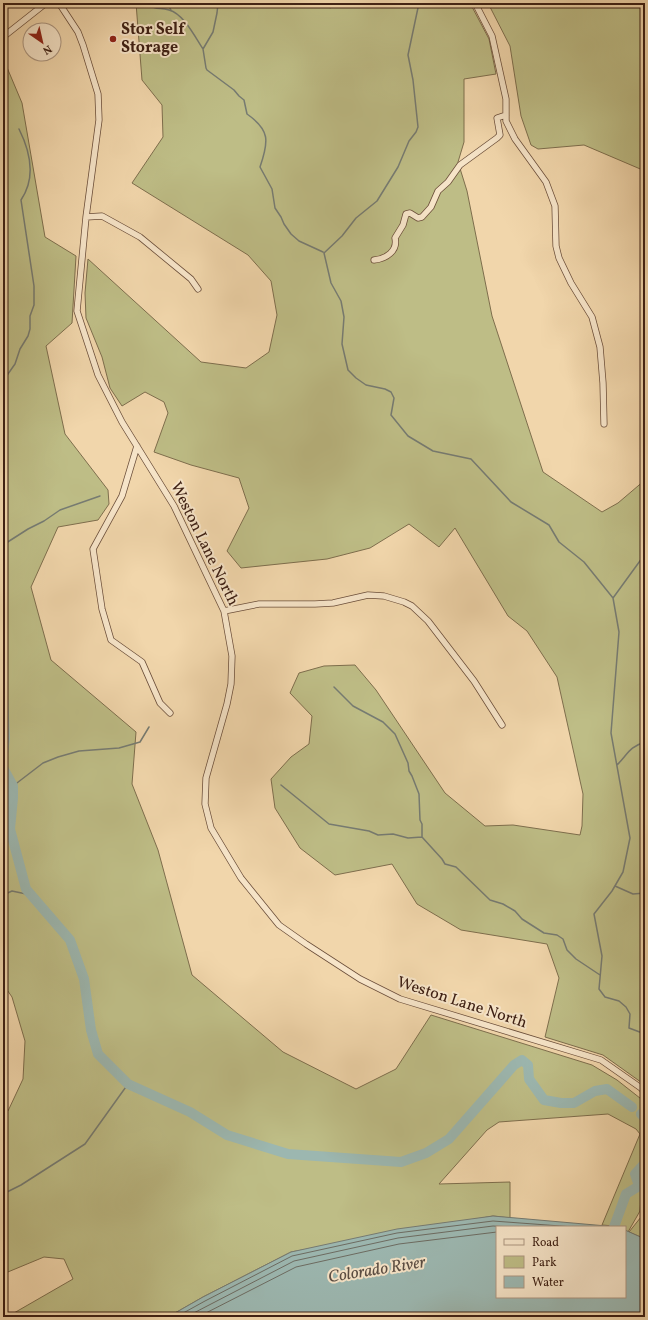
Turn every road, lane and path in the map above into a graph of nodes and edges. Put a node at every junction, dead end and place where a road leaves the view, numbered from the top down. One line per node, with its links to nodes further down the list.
1 (46, 3): 4 (street)
2 (59, 3): 6 (street, Weston Lane North)
3 (475, 3): 5 (street)
4 (3, 37)
5 (506, 115): 7 (street); 9 (street)
6 (86, 217): 8 (street); 10 (street, Weston Lane North)
7 (374, 260)
8 (198, 289)
9 (604, 424)
10 (137, 446): 11 (street, Weston Lane North); 12 (street)
11 (224, 611): 13 (street); 14 (street, Weston Lane North)
12 (170, 713)
13 (502, 725)
14 (645, 1092)

